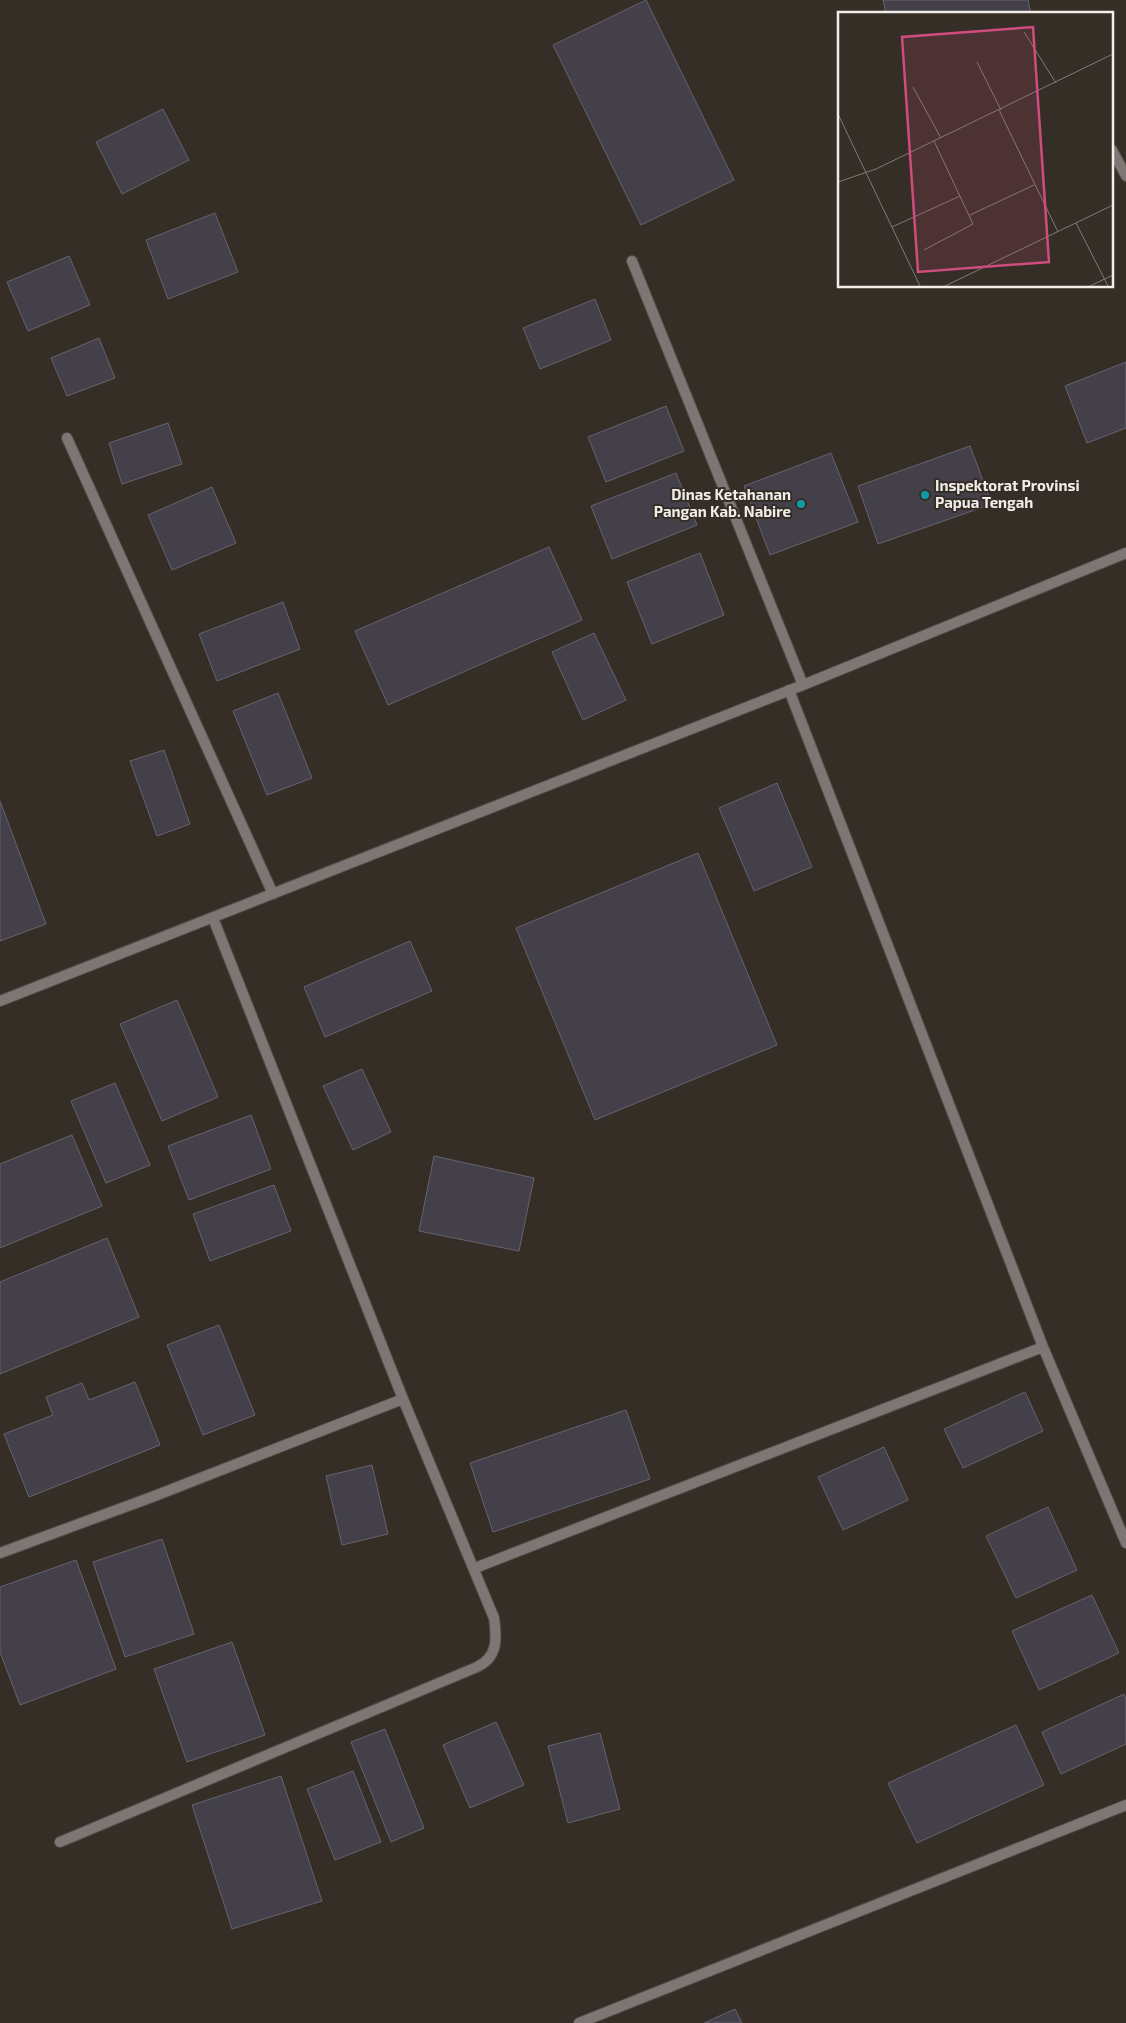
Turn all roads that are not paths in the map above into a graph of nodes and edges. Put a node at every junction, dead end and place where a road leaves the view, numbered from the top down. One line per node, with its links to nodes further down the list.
1 (1114, 154): 2 (street)
2 (1126, 176)
3 (632, 262): 6 (street)
4 (67, 438): 8 (street)
5 (1126, 553): 6 (street)
6 (803, 685): 7 (street)
7 (788, 690): 8 (street); 11 (street)
8 (273, 894): 9 (street)
9 (213, 918): 10 (street); 12 (street)
10 (0, 1001)
11 (1043, 1347): 13 (street); 15 (street)
12 (403, 1399): 14 (street); 15 (street)
13 (1126, 1543)
14 (0, 1553)
15 (474, 1568): 17 (street)
16 (1126, 1805): 18 (street)
17 (60, 1842)
18 (579, 2023)

